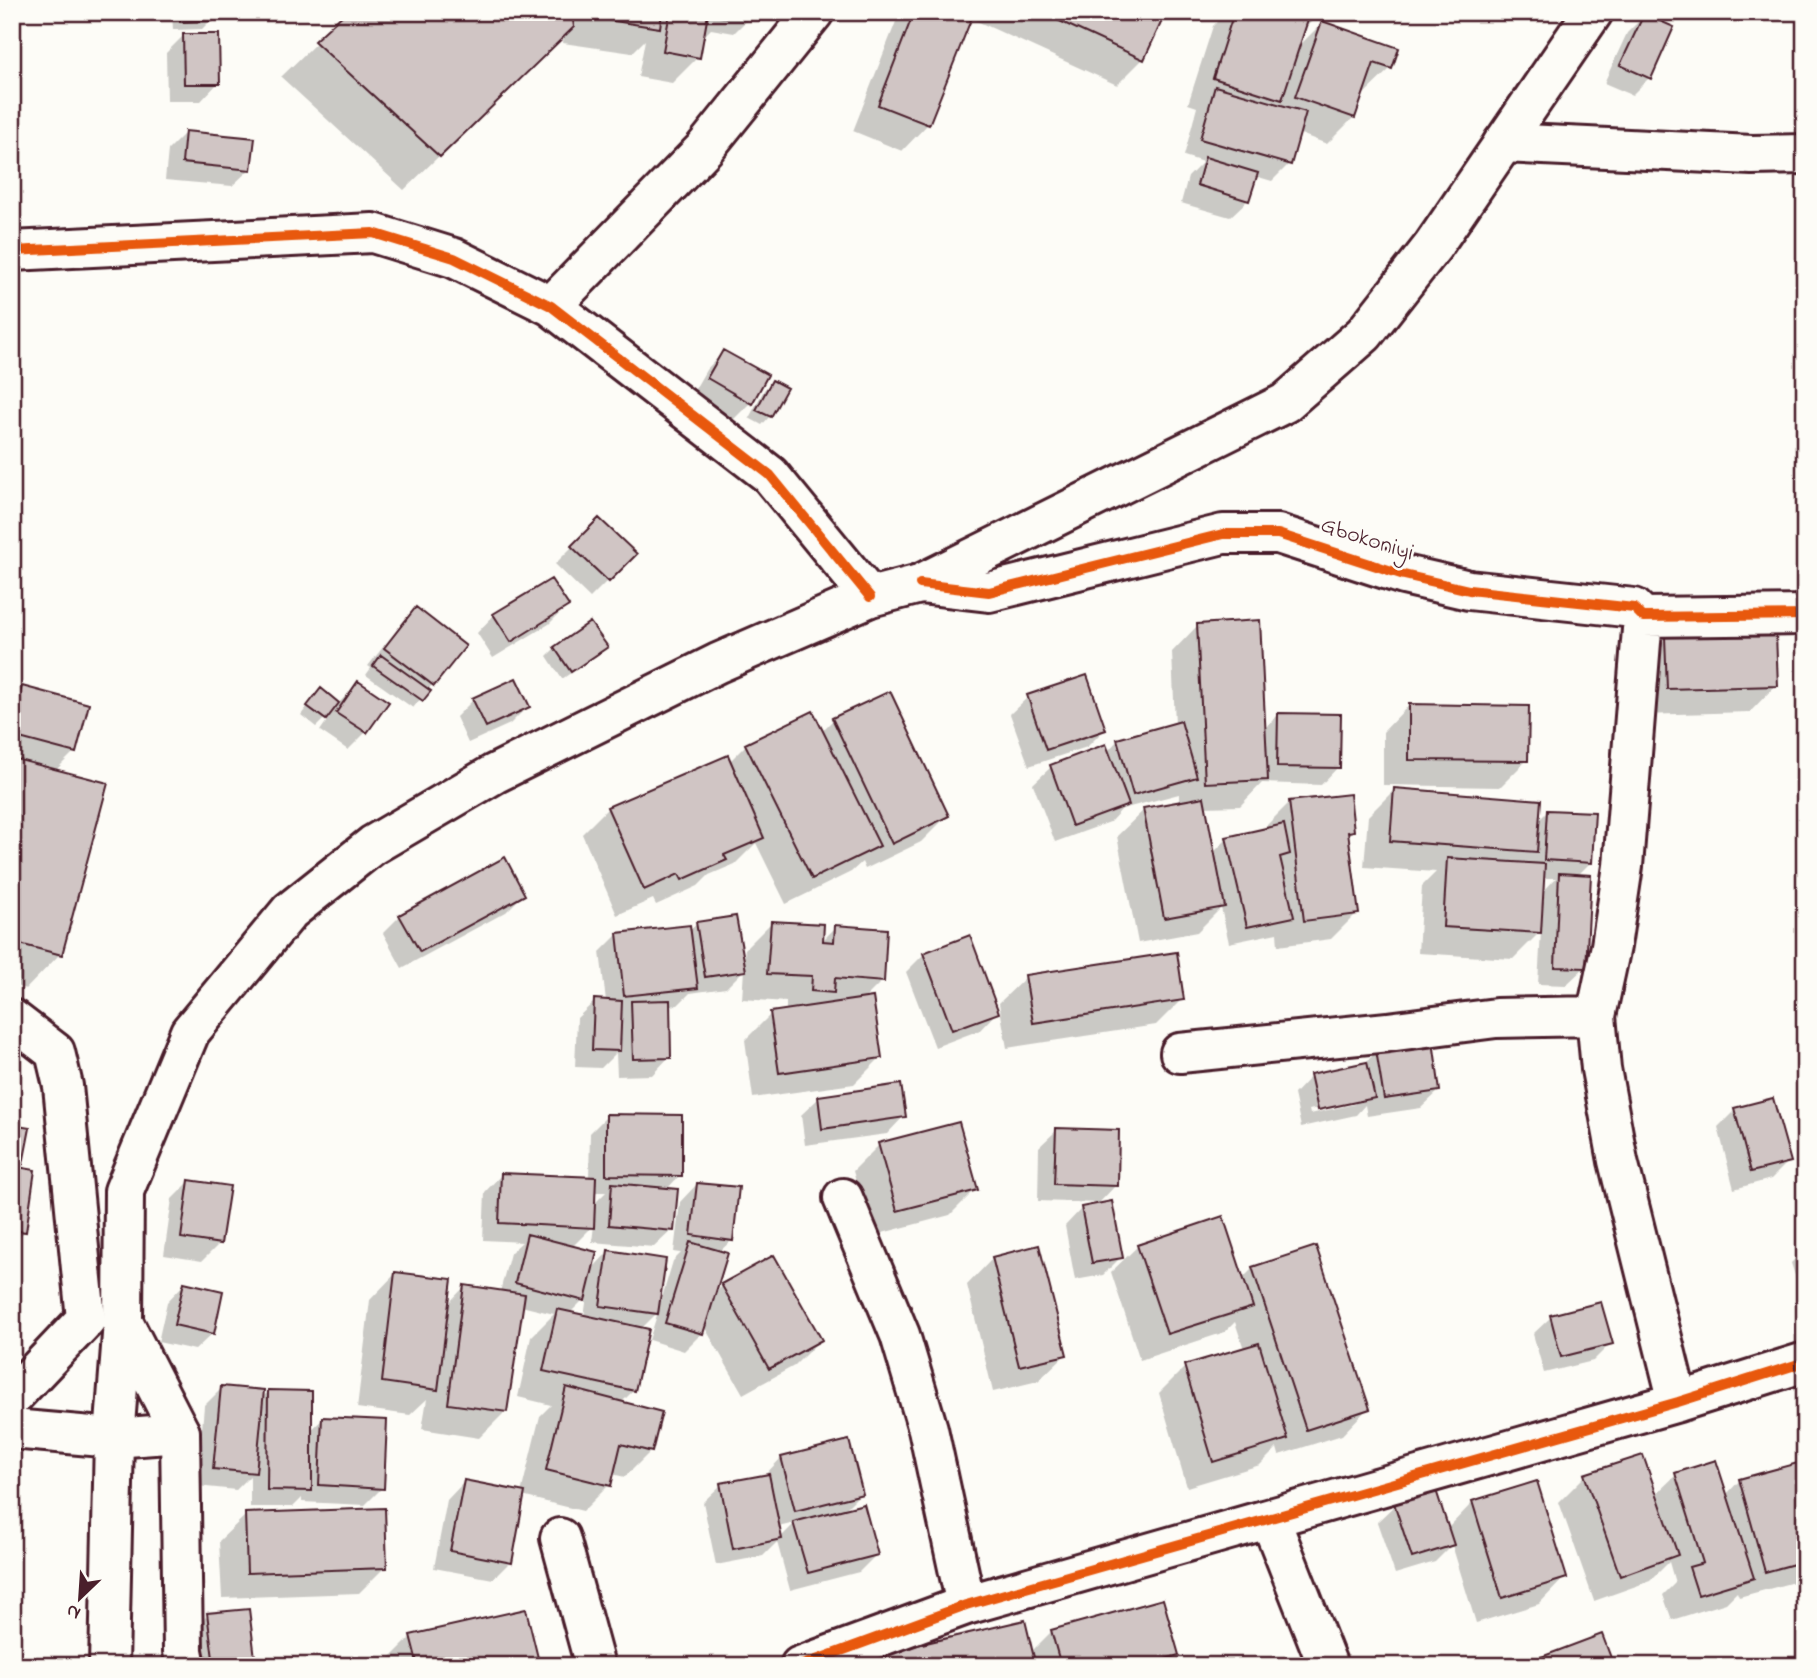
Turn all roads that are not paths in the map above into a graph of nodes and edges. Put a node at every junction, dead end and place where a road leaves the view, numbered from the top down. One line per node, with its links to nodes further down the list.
1 (814, 12): 6 (street)
2 (1593, 12): 3 (street)
3 (1503, 142): 4 (street); 7 (street)
4 (1805, 154)
5 (12, 251): 6 (street)
6 (551, 306): 8 (street)
7 (920, 583): 8 (street); 10 (street, Gbokoniyi)
8 (870, 597): 15 (street)
9 (1805, 615): 10 (street, Gbokoniyi)
10 (1643, 617): 11 (street)
11 (1596, 1016): 13 (street); 18 (street)
12 (12, 1019): 17 (street)
13 (1180, 1053)
14 (842, 1198): 24 (street)
15 (123, 1321): 20 (street); 21 (street)
16 (1805, 1362): 18 (street)
17 (12, 1397)
18 (1678, 1402): 22 (street)
19 (12, 1429): 21 (street)
20 (180, 1433): 21 (street); 26 (street)
21 (114, 1438): 25 (street)
22 (1270, 1519): 24 (street); 29 (street)
23 (559, 1538): 27 (street)
24 (966, 1605): 28 (street)
25 (109, 1666)
26 (187, 1666)
27 (596, 1666)
28 (800, 1666)
29 (1328, 1666)

